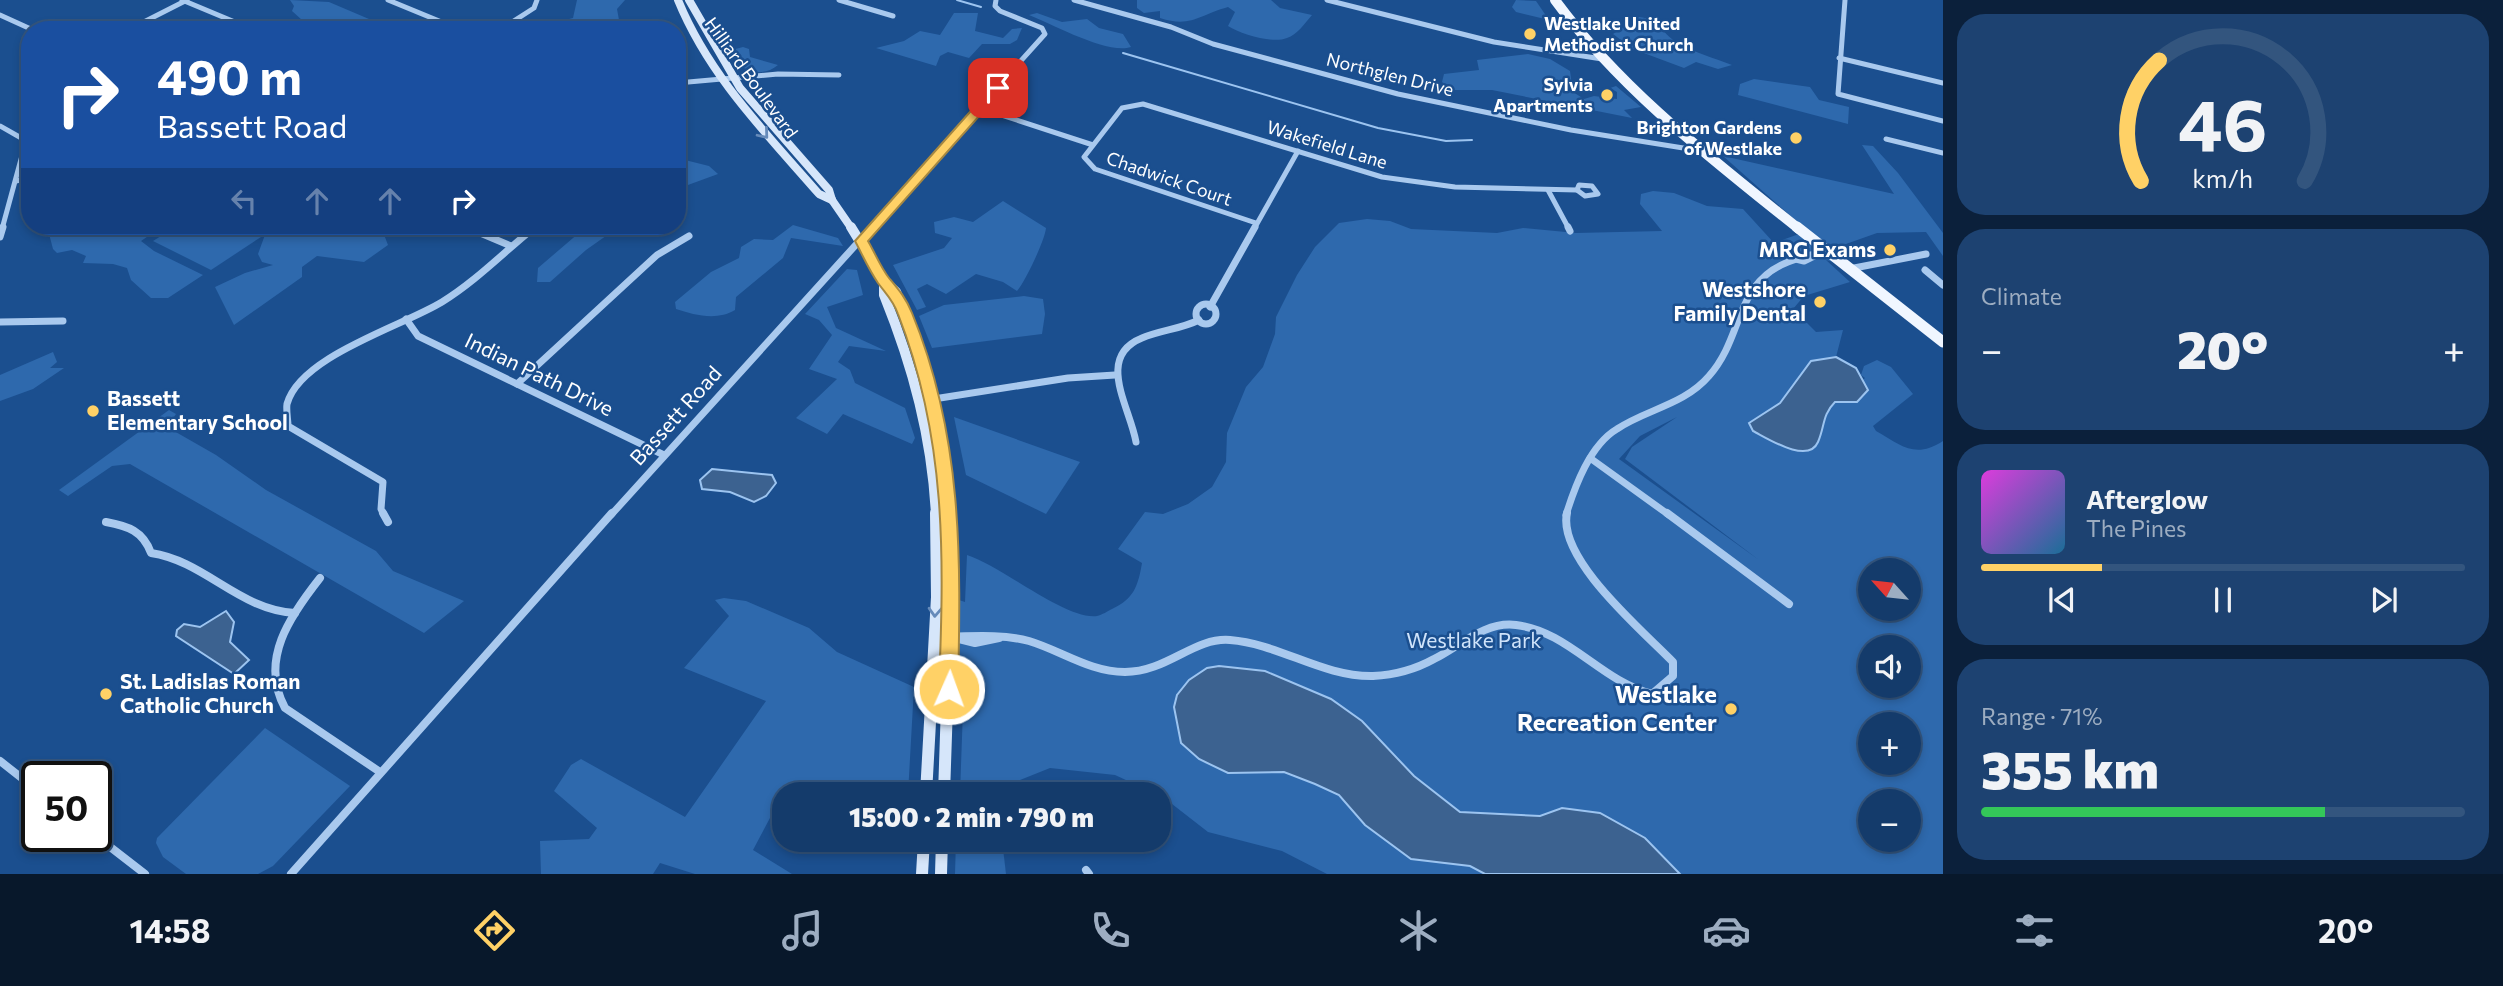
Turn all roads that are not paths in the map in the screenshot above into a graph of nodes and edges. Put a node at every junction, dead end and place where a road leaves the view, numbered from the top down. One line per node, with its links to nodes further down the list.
1 (185, 0): 14 (street); 15 (street)
2 (388, 0): 16 (street)
3 (537, 0): 17 (street)
4 (678, 0): 22 (main road, Hilliard Boulevard)
5 (689, 0): 22 (main road, Hilliard Boulevard)
6 (839, 0): 13 (street)
7 (996, 0): 25 (street, Bassett Road)
8 (1074, 0): 33 (street, Northglen Drive)
9 (1327, 0): 20 (street)
10 (1555, 0): 20 (main road)
11 (1845, 0): 19 (street)
12 (0, 15): 18 (street)
13 (893, 16)
14 (145, 21)
15 (233, 21)
16 (439, 21)
17 (514, 21)
18 (21, 25)
19 (1839, 58): 24 (street); 26 (street)
20 (1602, 59): 33 (main road)
21 (839, 75): 22 (street)
22 (727, 79): 23 (street); 46 (main road, Hilliard Boulevard)
23 (686, 82)
24 (1943, 83)
25 (980, 108): 30 (street, Chadwick Court); 46 (street, Bassett Road)
26 (1943, 121)
27 (0, 126): 28 (street)
28 (21, 138)
29 (1885, 139): 34 (street)
30 (1093, 145): 32 (street, Wakefield Lane); 40 (street, Chadwick Court)
31 (21, 151): 36 (street)
32 (1298, 151): 37 (street, Wakefield Lane); 40 (street)
33 (1706, 152): 48 (main road)
34 (1943, 153)
35 (21, 180): 36 (street)
36 (16, 181): 39 (street)
37 (1548, 190): 38 (street, Wakefield Lane); 41 (street)
38 (1577, 190)
39 (2, 222): 45 (street)
40 (1256, 223): 53 (street)
41 (1570, 231)
42 (485, 235): 47 (street)
43 (525, 235): 47 (street)
44 (689, 236): 60 (street)
45 (0, 237)
46 (861, 241): 61 (main road, Hilliard Boulevard); 63 (street, Bassett Road)
47 (511, 246): 54 (street)
48 (1822, 253): 50 (main road); 64 (street)
49 (1926, 254): 50 (street)
50 (1849, 269): 58 (main road)
51 (1925, 270): 52 (street)
52 (1943, 285)
53 (1210, 307): 55 (street); 55 (street)
54 (406, 319): 60 (street, Indian Path Drive); 66 (street)
55 (1199, 320): 59 (street)
56 (63, 321): 57 (street)
57 (0, 322)
58 (1943, 342)
59 (1115, 375): 61 (street); 62 (street)
60 (517, 384): 63 (street, Indian Path Drive)
61 (927, 400): 70 (main road, Hilliard Boulevard, one-way to 70); 71 (main road, Hilliard Boulevard)
62 (1136, 442)
63 (664, 455): 73 (street, Bassett Road)
64 (1590, 458): 68 (street); 71 (street)
65 (106, 522): 69 (street)
66 (388, 522)
67 (320, 578): 69 (street)
68 (1789, 604)
69 (296, 613): 73 (street)
70 (934, 637): 71 (street); 75 (main road, Hilliard Boulevard)
71 (951, 637): 76 (main road, Hilliard Boulevard)
72 (0, 761): 74 (street)
73 (380, 772): 81 (street, Bassett Road)
74 (21, 777)
75 (927, 782)
76 (945, 782)
77 (112, 848): 80 (street)
78 (923, 852): 82 (main road)
79 (942, 852): 83 (main road)
80 (145, 874)
81 (291, 874)
82 (922, 874)
83 (941, 874)

